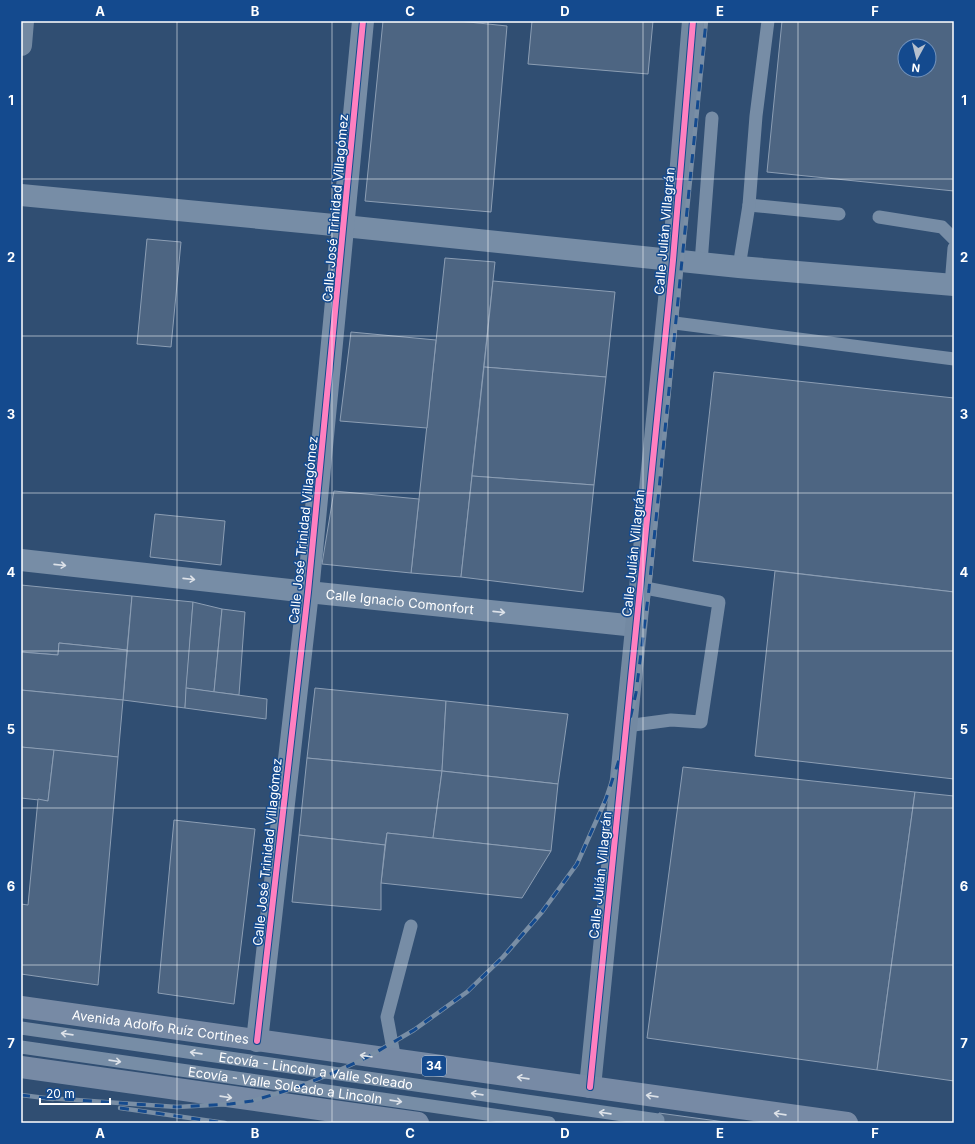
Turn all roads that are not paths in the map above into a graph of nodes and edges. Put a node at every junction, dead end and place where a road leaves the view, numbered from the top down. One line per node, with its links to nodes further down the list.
1 (23, 21): 5 (street)
2 (363, 21): 11 (street, Calle José Trinidad Villagómez)
3 (693, 21): 14 (street, Calle Julián Villagrán)
4 (768, 21): 8 (lane)
5 (21, 45)
6 (712, 118): 15 (lane)
7 (21, 194): 11 (street)
8 (749, 205): 9 (lane); 16 (lane)
9 (839, 214)
10 (879, 217): 12 (lane)
11 (344, 226): 14 (street); 22 (street, Calle José Trinidad Villagómez)
12 (954, 239)
13 (954, 248): 17 (lane)
14 (673, 260): 15 (street); 18 (street, Calle Julián Villagrán)
15 (700, 263): 16 (street)
16 (739, 266): 17 (street)
17 (953, 285)
18 (667, 322): 19 (lane); 21 (street, Calle Julián Villagrán)
19 (954, 359)
20 (21, 560): 22 (street, Calle Ignacio Comonfort, one-way to 22)
21 (640, 587): 23 (street, Calle Julián Villagrán); 24 (lane)
22 (308, 592): 23 (street, Calle Ignacio Comonfort, one-way to 23); 28 (street, Calle José Trinidad Villagómez)
23 (636, 626): 24 (street, Calle Julián Villagrán)
24 (626, 726): 32 (street, Calle Julián Villagrán)
25 (411, 926): 30 (lane)
26 (21, 1007): 28 (main road, Avenida Adolfo Ruíz Cortines / 34)
27 (21, 1028): 33 (lane, Ecovía - Lincoln a Valle Soleado, one-way to 27)
28 (257, 1041): 30 (main road, Avenida Adolfo Ruíz Cortines / 34, one-way to 28)
29 (21, 1048): 35 (lane, Ecovía - Valle Soleado a Lincoln, one-way to 35)
30 (395, 1060): 32 (main road, Avenida Adolfo Ruíz Cortines / 34, one-way to 30)
31 (21, 1067): 34 (main road, one-way to 34)
32 (590, 1087): 36 (main road, Avenida Adolfo Ruíz Cortines / 34, one-way to 32)
33 (658, 1120)
34 (418, 1123)
35 (549, 1123)
36 (847, 1123)

